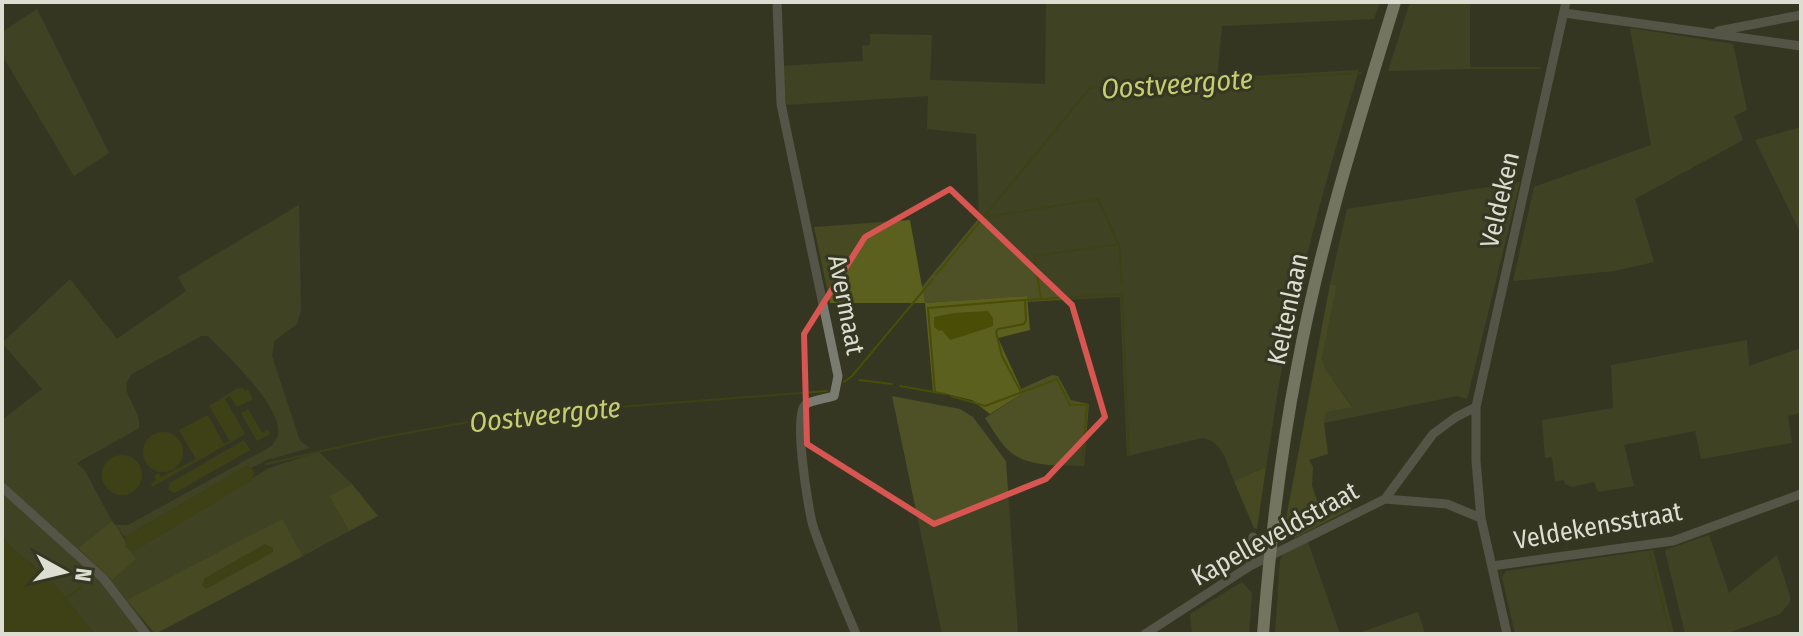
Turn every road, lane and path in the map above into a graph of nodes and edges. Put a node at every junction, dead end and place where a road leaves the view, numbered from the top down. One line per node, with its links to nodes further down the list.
1 (777, 2): 17 (street, Avermaat)
2 (1395, 2): 13 (main road, Keltenlaan)
3 (1565, 7): 5 (street); 7 (street, Veldeken)
4 (1801, 15): 5 (street)
5 (1711, 32): 6 (street)
6 (1801, 46)
7 (1476, 407): 10 (street); 11 (street, Veldeken)
8 (2, 487): 16 (street)
9 (1801, 494): 15 (street, Veldekensstraat)
10 (1385, 499): 11 (street); 13 (street, Kapelleveldstraat)
11 (1481, 518): 15 (street, Veldeken)
12 (1253, 537): 14 (street)
13 (1268, 558): 14 (street, Kapelleveldstraat); 19 (main road, Keltenlaan)
14 (1250, 566): 18 (street, Kapelleveldstraat)
15 (1492, 566): 20 (street, Veldeken)
16 (146, 634)
17 (856, 634)
18 (1145, 634)
19 (1263, 634)
20 (1507, 634)

